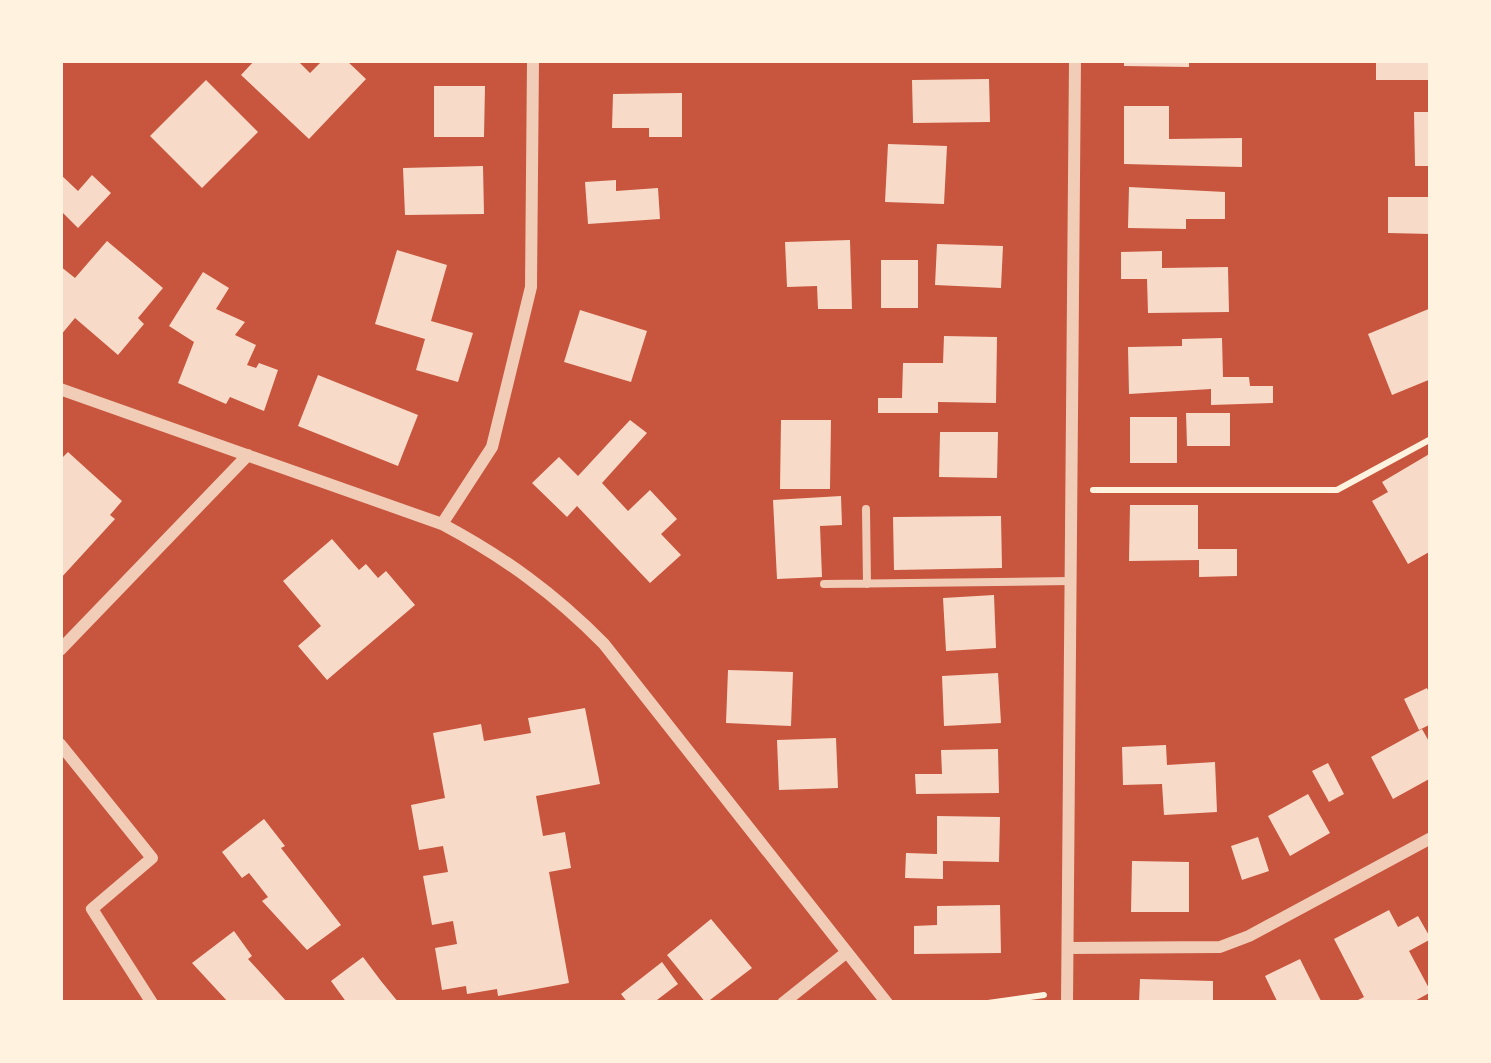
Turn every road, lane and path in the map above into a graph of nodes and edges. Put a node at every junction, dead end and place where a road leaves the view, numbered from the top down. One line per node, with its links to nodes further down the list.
1 (533, 60): 8 (street)
2 (1075, 60): 6 (street)
3 (60, 389): 5 (street)
4 (1431, 439): 6 (path)
5 (248, 455): 8 (street); 12 (street)
6 (1072, 490): 9 (street)
7 (866, 509): 11 (lane)
8 (442, 524): 16 (street)
9 (1072, 581): 11 (lane); 15 (street)
10 (824, 584): 11 (lane)
11 (867, 584)
12 (60, 650)
13 (60, 744): 18 (street)
14 (1431, 838): 15 (street)
15 (1068, 948): 17 (street)
16 (847, 952): 19 (street); 20 (street)
17 (1067, 997): 21 (path)
18 (152, 1003)
19 (783, 1003)
20 (887, 1003)
21 (988, 1003)

